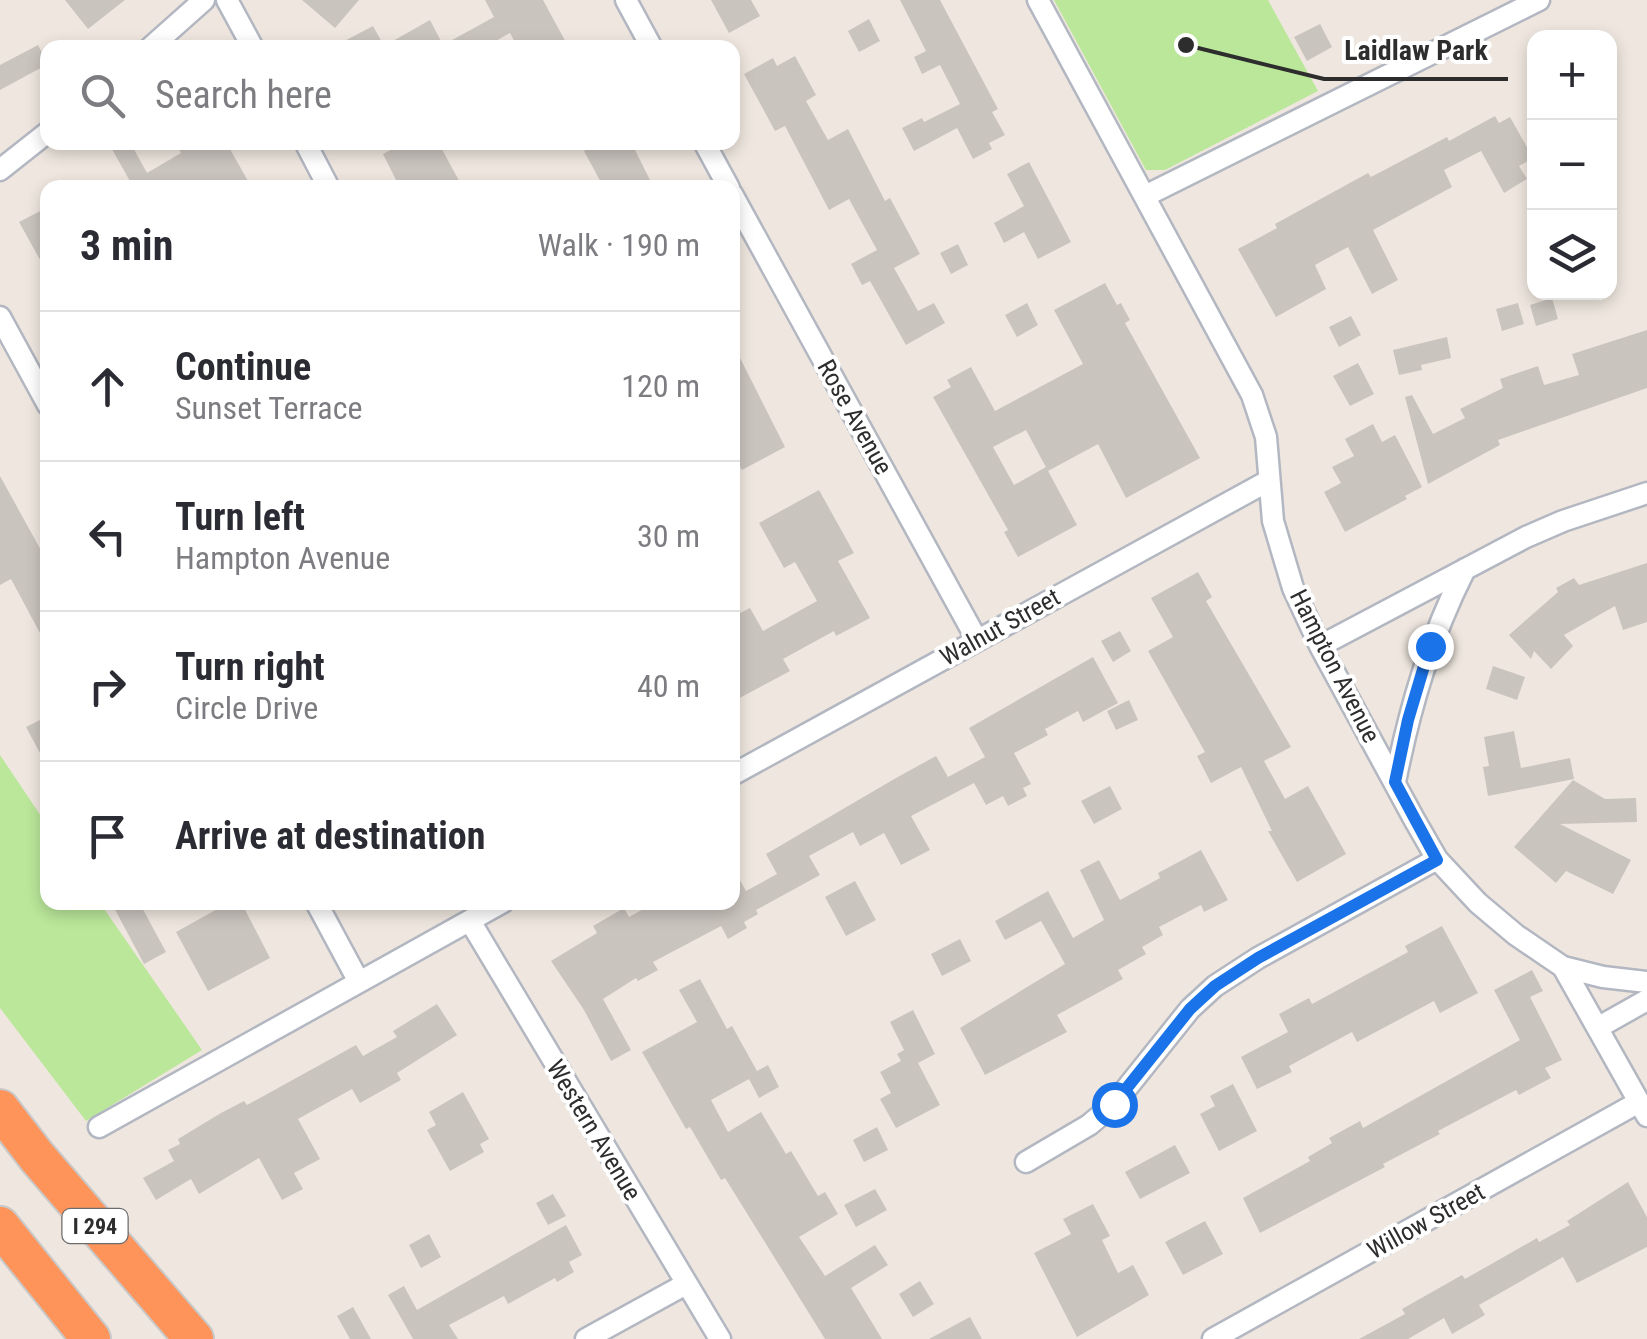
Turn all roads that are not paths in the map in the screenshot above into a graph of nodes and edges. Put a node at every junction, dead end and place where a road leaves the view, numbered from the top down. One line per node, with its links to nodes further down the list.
1 (204, 0): 7 (street)
2 (226, 0): 8 (street)
3 (626, 0): 9 (street)
4 (1038, 0): 16 (street, Hampton Avenue)
5 (1539, 0): 6 (street)
6 (1497, 9): 16 (street)
7 (159, 40)
8 (248, 40)
9 (648, 40)
10 (40, 138): 13 (street)
11 (309, 150): 14 (street)
12 (708, 150): 15 (street, Rose Avenue)
13 (0, 170)
14 (325, 180)
15 (725, 180)
16 (1145, 196): 20 (street, Hampton Avenue)
17 (740, 207): 23 (street, Rose Avenue)
18 (0, 317): 19 (street)
19 (40, 390)
20 (1268, 481): 23 (street, Walnut Street); 24 (street, Hampton Avenue)
21 (1647, 493): 22 (street)
22 (1464, 569): 24 (street); 26 (street)
23 (977, 640): 25 (street, Walnut Street)
24 (1320, 646): 26 (street, Hampton Avenue)
25 (740, 771)
26 (1395, 782): 27 (street, Hampton Avenue)
27 (1437, 860): 31 (street, Hampton Avenue); 39 (street)
28 (320, 910): 32 (street)
29 (489, 910): 30 (street)
30 (470, 921): 32 (street); 41 (street, Western Avenue)
31 (1563, 967): 33 (street); 35 (street, Hampton Avenue)
32 (359, 982): 38 (street)
33 (1647, 982)
34 (1647, 1000): 35 (street)
35 (1599, 1027): 37 (street, Hampton Avenue)
36 (0, 1109): 43 (highway, I 294)
37 (1643, 1109): 46 (street, Willow Street)
38 (99, 1127)
39 (1026, 1162)
40 (0, 1226): 42 (highway)
41 (686, 1284): 44 (street); 45 (street, Western Avenue)
42 (91, 1339)
43 (194, 1339)
44 (586, 1339)
45 (720, 1339)
46 (1213, 1339)

